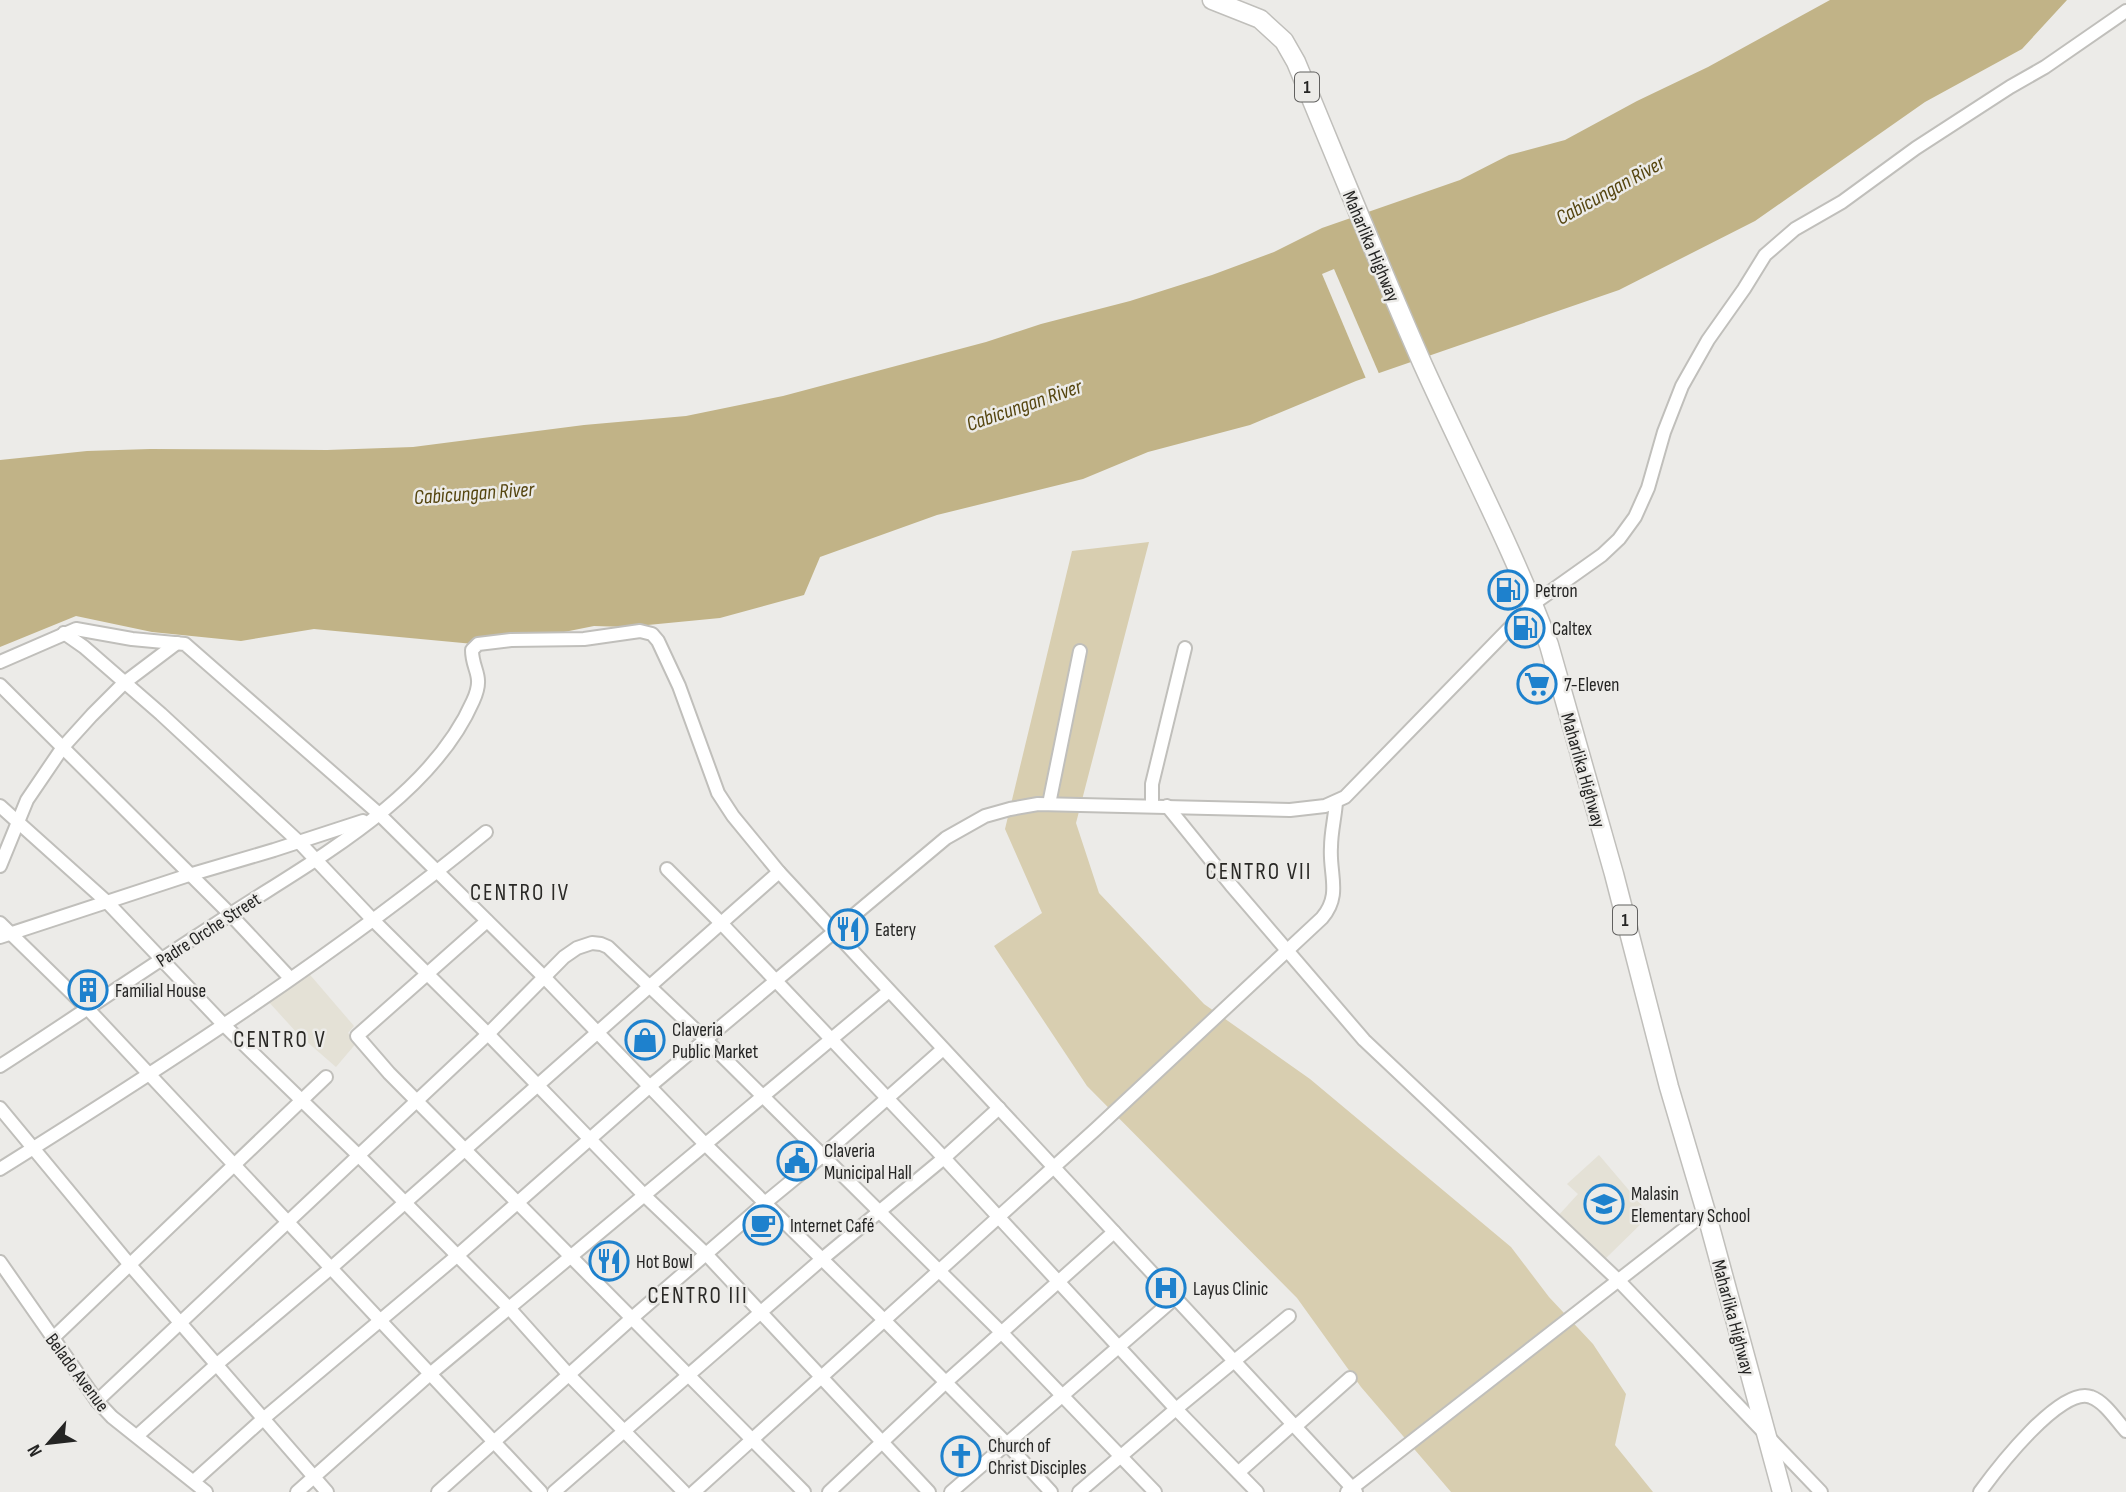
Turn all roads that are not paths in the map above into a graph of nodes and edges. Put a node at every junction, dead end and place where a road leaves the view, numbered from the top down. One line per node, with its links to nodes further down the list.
1 (1212, 0): 3 (highway, Maharlika Highway / 1)
2 (2126, 11): 3 (street)
3 (1533, 604): 12 (street); 76 (highway, Maharlika Highway / 1)
4 (64, 633): 5 (street); 8 (street); 9 (street)
5 (177, 643): 9 (street); 17 (street)
6 (1185, 648): 15 (street)
7 (1080, 651): 13 (street)
8 (0, 662)
9 (124, 683): 11 (street); 20 (street)
10 (0, 685): 11 (street)
11 (64, 747): 18 (street); 26 (street)
12 (1336, 802): 16 (street); 35 (street)
13 (1049, 804): 15 (street); 33 (street)
14 (0, 806): 18 (street)
15 (1152, 806): 16 (street)
16 (1167, 806): 35 (street)
17 (376, 815): 20 (street); 21 (street, Padre Orche Street); 24 (street); 25 (street, Padre Orche Street)
18 (20, 822): 22 (street); 27 (street)
19 (486, 832): 24 (street)
20 (299, 842): 21 (street); 26 (street)
21 (316, 860): 28 (street, Padre Orche Street); 29 (street)
22 (0, 866)
23 (667, 869): 32 (street)
24 (437, 872): 29 (street); 30 (street)
25 (779, 872): 32 (street); 33 (street)
26 (189, 875): 27 (street); 28 (street)
27 (107, 902): 34 (street); 36 (street)
28 (230, 914): 36 (street, Padre Orche Street); 38 (street)
29 (373, 920): 37 (street); 38 (street)
30 (486, 921): 37 (street); 39 (street)
31 (0, 923): 34 (street)
32 (722, 924): 40 (street); 41 (street)
33 (834, 933): 40 (street); 42 (street)
34 (5, 935): 43 (street)
35 (1287, 951): 69 (street); 89 (street)
36 (162, 959): 43 (street, Padre Orche Street); 44 (street)
37 (427, 973): 46 (street); 57 (street)
38 (290, 978): 44 (street)
39 (545, 978): 41 (street); 45 (street); 46 (street)
40 (774, 981): 47 (street); 48 (street)
41 (649, 986): 45 (street); 48 (street)
42 (889, 991): 47 (street); 49 (street)
43 (88, 1009): 50 (street, Padre Orche Street); 51 (street)
44 (224, 1025): 51 (street); 58 (street)
45 (597, 1032): 53 (street); 54 (street)
46 (488, 1034): 53 (street); 57 (street)
47 (830, 1039): 55 (street); 56 (street)
48 (706, 1040): 54 (street); 55 (street)
49 (943, 1049): 56 (street); 60 (street)
50 (0, 1066)
51 (147, 1074): 63 (street); 68 (street)
52 (327, 1077): 58 (street)
53 (537, 1084): 61 (street); 64 (street)
54 (649, 1087): 61 (street); 62 (street)
55 (762, 1097): 62 (street); 66 (street)
56 (886, 1098): 66 (street); 67 (street)
57 (416, 1100): 64 (street); 65 (street)
58 (302, 1101): 65 (street); 68 (street)
59 (0, 1108): 63 (street)
60 (999, 1108): 67 (street); 69 (street)
61 (590, 1139): 71 (street); 73 (street)
62 (705, 1144): 71 (street); 74 (street)
63 (33, 1148): 70 (street); 85 (street)
64 (466, 1149): 72 (street); 73 (street)
65 (357, 1154): 72 (street); 78 (street)
66 (822, 1156): 74 (street); 75 (street)
67 (944, 1158): 75 (street); 77 (street)
68 (236, 1166): 78 (street); 85 (street)
69 (1053, 1167): 77 (street); 79 (street)
70 (0, 1169)
71 (645, 1196): 80 (street); 82 (street)
72 (405, 1202): 81 (street); 86 (street)
73 (517, 1202): 81 (street); 82 (street)
74 (766, 1202): 80 (street); 83 (street)
75 (879, 1211): 83 (street); 87 (street)
76 (1706, 1212): 89 (street); 116 (highway, Maharlika Highway / 1)
77 (999, 1217): 87 (street); 88 (street)
78 (287, 1221): 86 (street); 97 (street)
79 (1114, 1232): 88 (street); 90 (street)
80 (706, 1254): 92 (street); 94 (street)
81 (458, 1255): 91 (street); 95 (street)
82 (572, 1257): 91 (street); 94 (street)
83 (822, 1259): 92 (street); 96 (street)
84 (0, 1262): 99 (street, Belado Avenue)
85 (130, 1265): 97 (street); 99 (street)
86 (331, 1268): 95 (street); 102 (street)
87 (939, 1271): 96 (street); 98 (street)
88 (1059, 1281): 98 (street); 100 (street)
89 (1619, 1281): 116 (street); 126 (street)
90 (1175, 1297): 100 (street); 101 (street)
91 (510, 1309): 103 (street); 104 (street)
92 (762, 1312): 105 (street); 106 (street)
93 (1289, 1316): 101 (street)
94 (632, 1318): 104 (street); 105 (street)
95 (380, 1321): 103 (street); 112 (street)
96 (885, 1321): 106 (street); 108 (street)
97 (181, 1324): 102 (street); 110 (street)
98 (1001, 1332): 108 (street); 109 (street)
99 (52, 1339): 110 (street, Belado Avenue)
100 (1118, 1346): 109 (street); 111 (street)
101 (1235, 1361): 111 (street); 113 (street)
102 (216, 1364): 112 (street); 117 (street)
103 (430, 1374): 119 (street); 124 (street)
104 (569, 1375): 114 (street); 119 (street)
105 (688, 1376): 114 (street); 118 (street)
106 (822, 1378): 118 (street); 120 (street)
107 (1350, 1378): 113 (street)
108 (946, 1382): 120 (street); 121 (street)
109 (1063, 1394): 121 (street); 122 (street)
110 (97, 1401): 117 (street, Belado Avenue)
111 (1176, 1409): 122 (street); 123 (street)
112 (263, 1419): 124 (street); 125 (street)
113 (1295, 1425): 123 (street); 126 (street)
114 (625, 1431): 132 (street); 133 (street)
115 (2126, 1431): 145 (street)
116 (1766, 1434): 143 (highway, Maharlika Highway / 1); 144 (street)
117 (137, 1436): 125 (street, Belado Avenue)
118 (752, 1439): 134 (street); 135 (street)
119 (495, 1442): 130 (street); 131 (street)
120 (883, 1443): 136 (street); 137 (street)
121 (1007, 1444): 138 (street); 139 (street)
122 (1121, 1457): 140 (street); 141 (street)
123 (1239, 1472): 142 (street)
124 (313, 1476): 128 (street); 129 (street)
125 (194, 1481): 127 (street, Belado Avenue)
126 (1352, 1491)
127 (206, 1492)
128 (296, 1492)
129 (327, 1492)
130 (438, 1492)
131 (541, 1492)
132 (554, 1492)
133 (684, 1492)
134 (694, 1492)
135 (804, 1492)
136 (829, 1492)
137 (929, 1492)
138 (951, 1492)
139 (1051, 1492)
140 (1079, 1492)
141 (1155, 1492)
142 (1257, 1492)
143 (1782, 1492)
144 (1821, 1492)
145 (1980, 1492)

